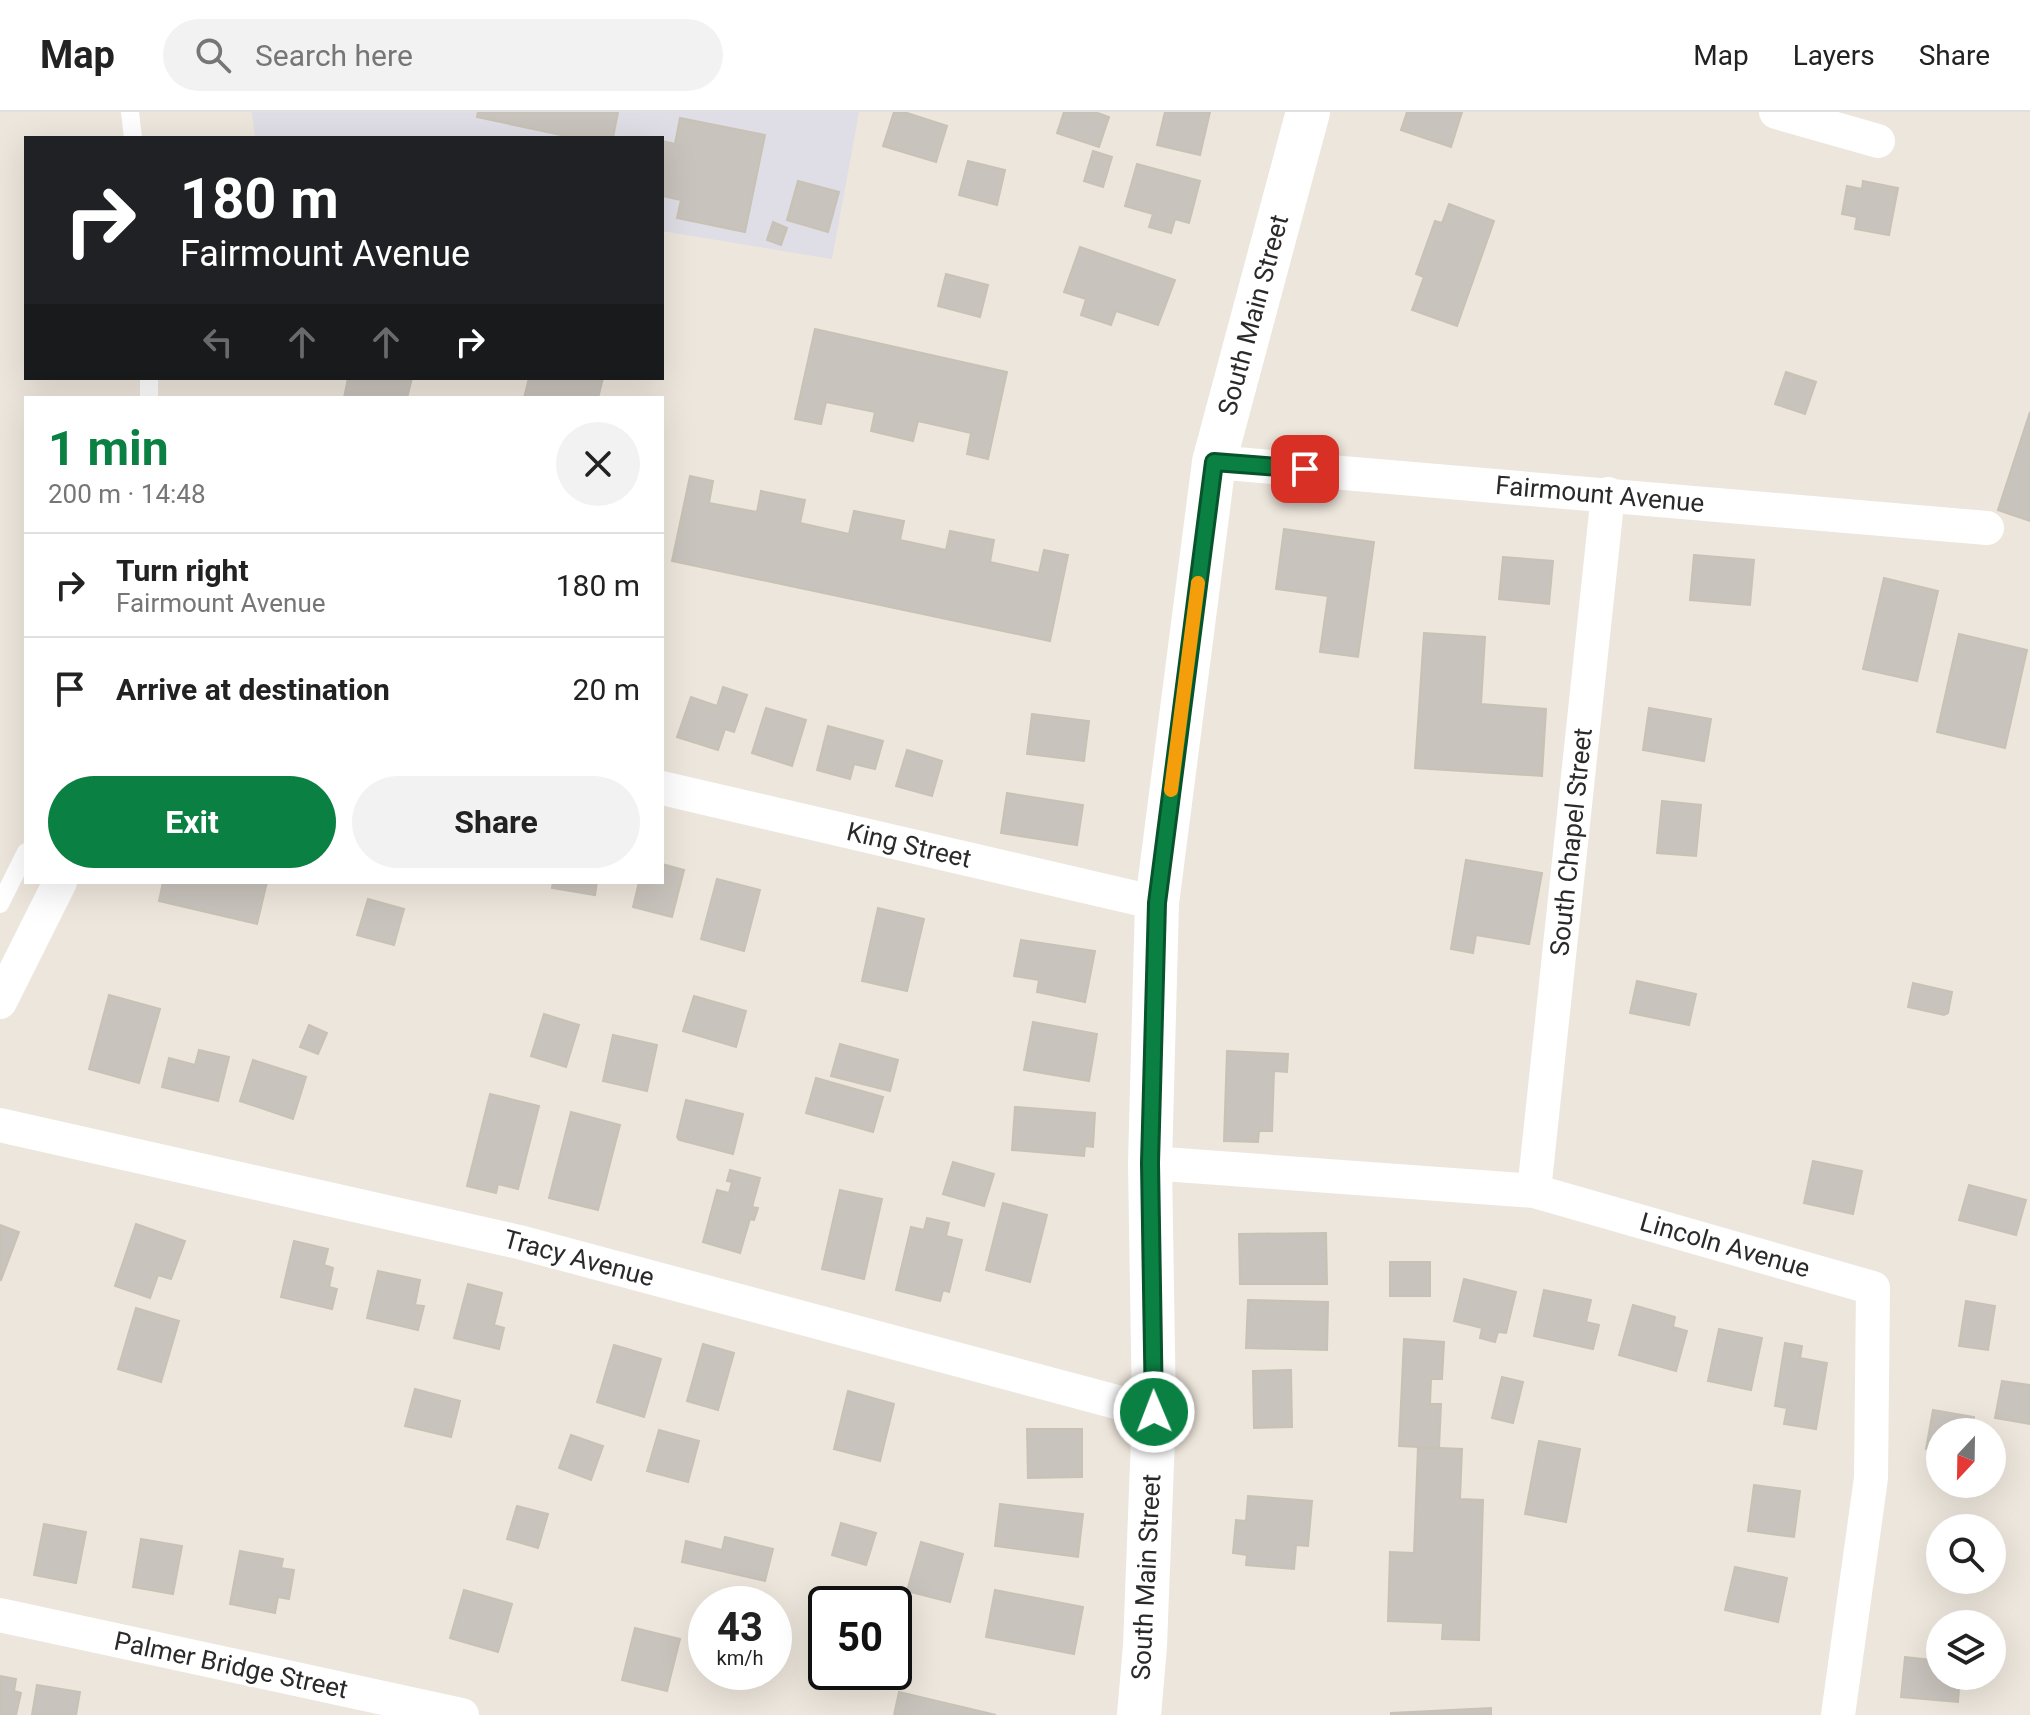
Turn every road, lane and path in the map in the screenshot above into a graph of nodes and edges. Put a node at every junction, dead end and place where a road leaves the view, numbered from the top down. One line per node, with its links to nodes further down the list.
1 (130, 112): 4 (lane)
2 (1308, 112): 6 (main road, South Main Street)
3 (1776, 112): 5 (street)
4 (133, 136)
5 (1878, 141)
6 (1214, 462): 7 (street, Fairmount Avenue); 12 (main road, South Main Street)
7 (1608, 494): 8 (street, Fairmount Avenue); 17 (street, South Chapel Street)
8 (1987, 528)
9 (664, 788): 12 (street, King Street)
10 (24, 856): 13 (lane)
11 (59, 884): 14 (street)
12 (1157, 903): 16 (main road, South Main Street)
13 (0, 904)
14 (0, 1002)
15 (0, 1125): 18 (street, Tracy Avenue)
16 (1150, 1163): 17 (street, Lincoln Avenue); 18 (main road, South Main Street)
17 (1534, 1191): 22 (street, Lincoln Avenue)
18 (1154, 1412): 21 (main road, South Main Street)
19 (0, 1615): 20 (street, Palmer Bridge Street)
20 (462, 1715)
21 (1139, 1715)
22 (1838, 1715)

